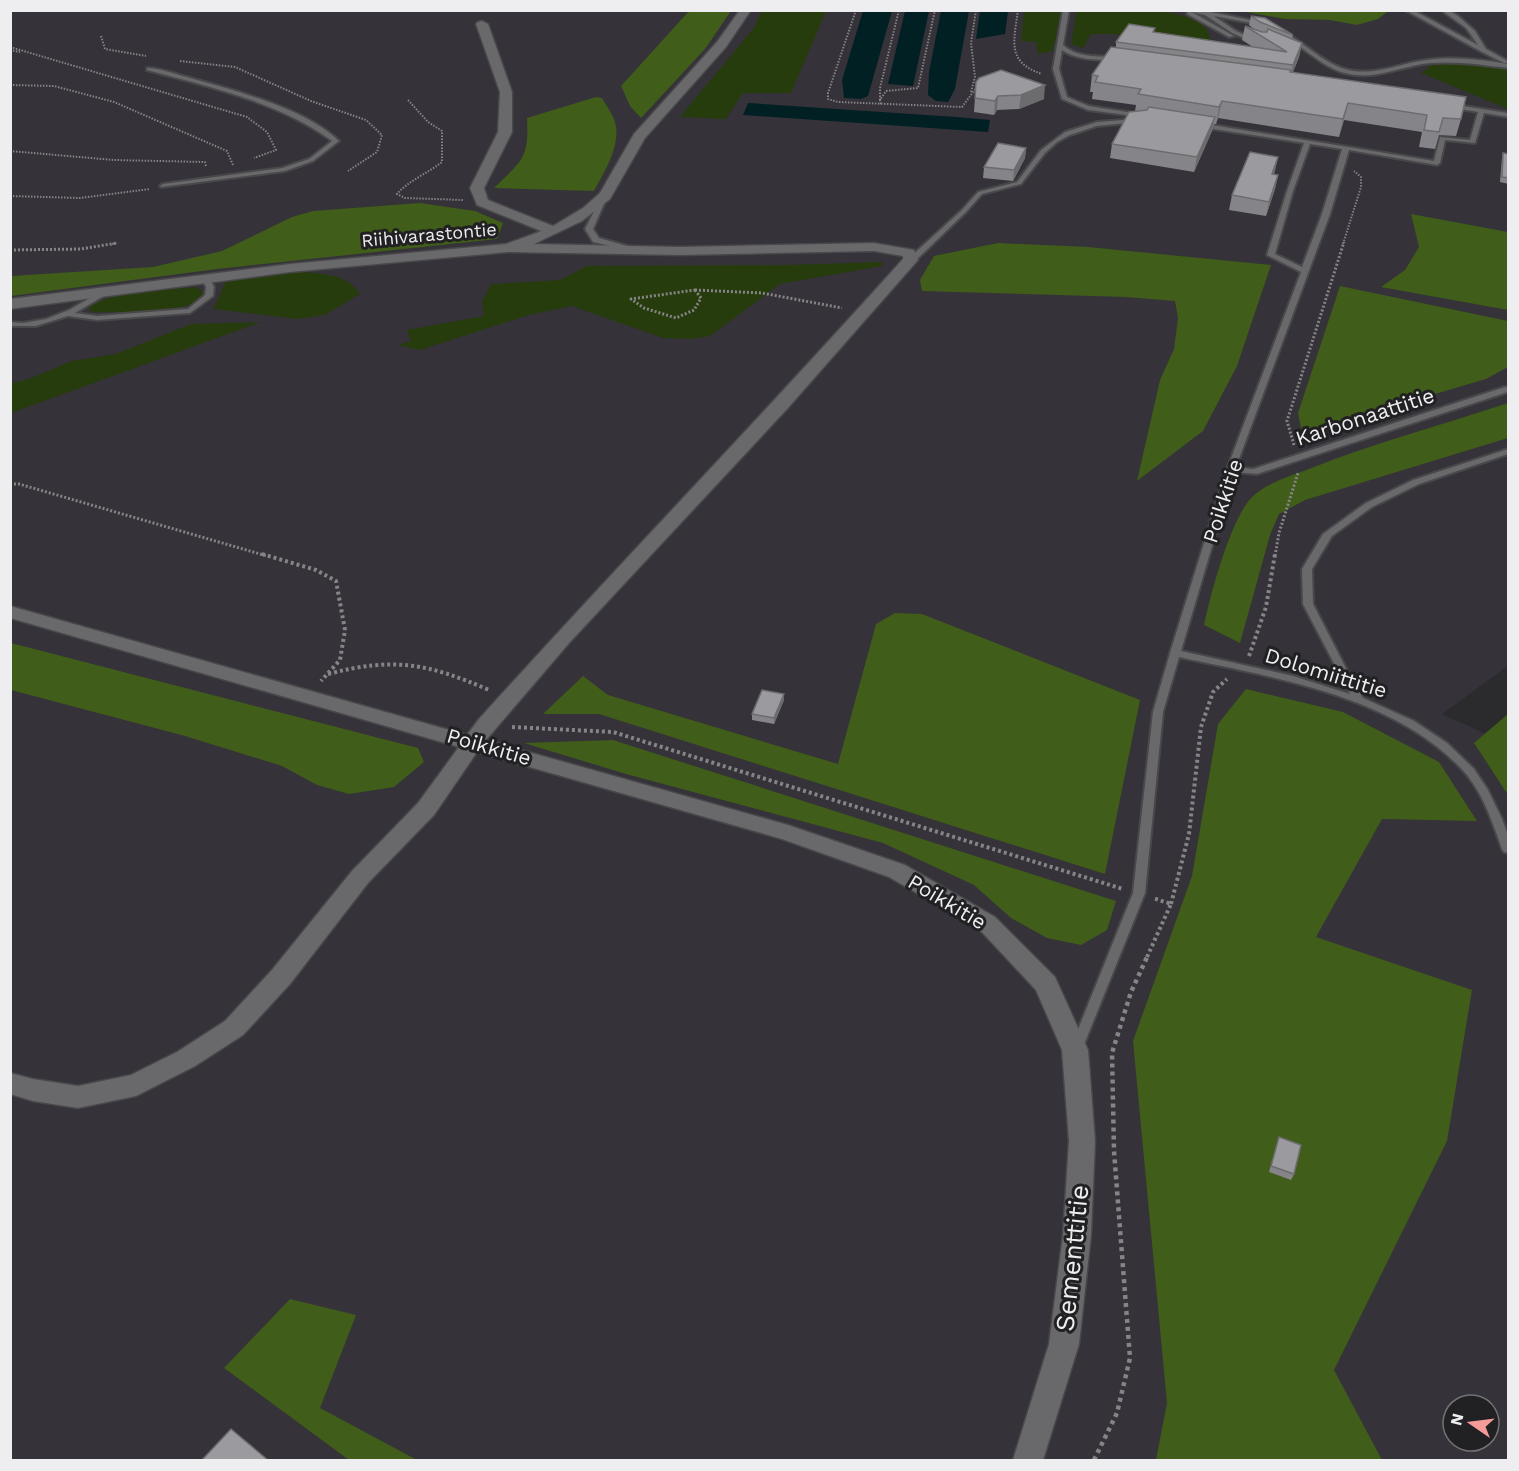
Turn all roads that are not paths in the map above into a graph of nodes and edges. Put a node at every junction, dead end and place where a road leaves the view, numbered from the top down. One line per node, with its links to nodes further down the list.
1 (746, 10): 29 (street, Riihivarastontie)
2 (1066, 10): 13 (lane)
3 (1182, 10): 12 (lane)
4 (1189, 10): 7 (lane)
5 (1408, 10): 15 (lane)
6 (1444, 10): 15 (lane)
7 (1202, 12): 8 (lane); 12 (lane)
8 (1230, 17): 10 (lane); 12 (lane)
9 (482, 24): 30 (street)
10 (1270, 26)
11 (1284, 34): 19 (lane)
12 (1260, 41)
13 (1060, 45): 16 (lane); 33 (lane)
14 (1293, 50): 19 (lane)
15 (1484, 51): 17 (lane)
16 (1125, 60)
17 (1509, 65): 20 (lane)
18 (149, 69): 28 (lane)
19 (1339, 69): 20 (lane)
20 (1366, 73): 21 (lane)
21 (1345, 79)
22 (1445, 105): 23 (lane)
23 (1481, 111): 24 (lane); 27 (lane)
24 (1509, 115)
25 (1190, 124): 26 (lane)
26 (1308, 142): 27 (lane); 34 (lane)
27 (1346, 148): 34 (lane, Poikkitie)
28 (162, 186)
29 (607, 192): 30 (street, Riihivarastontie); 32 (lane)
30 (553, 231): 31 (street, Riihivarastontie)
31 (508, 248): 32 (street); 35 (street, Riihivarastontie)
32 (639, 250): 33 (street)
33 (911, 260): 46 (street)
34 (1304, 271): 42 (lane, Poikkitie)
35 (206, 279): 36 (street, Riihivarastontie); 38 (lane)
36 (104, 292): 37 (street, Riihivarastontie); 38 (lane)
37 (10, 304)
38 (67, 314): 39 (lane)
39 (10, 324)
40 (1509, 389): 42 (lane, Karbonaattitie)
41 (1509, 451): 45 (lane)
42 (1231, 469): 44 (lane, Poikkitie)
43 (10, 612): 46 (street, Poikkitie)
44 (1175, 653): 45 (lane, Dolomiittitie); 48 (lane, Poikkitie)
45 (1358, 698): 47 (lane, Dolomiittitie)
46 (471, 742): 48 (street, Poikkitie); 49 (street)
47 (1509, 849)
48 (1075, 1050): 50 (street, Sementtitie)
49 (10, 1083)
50 (1028, 1461)

